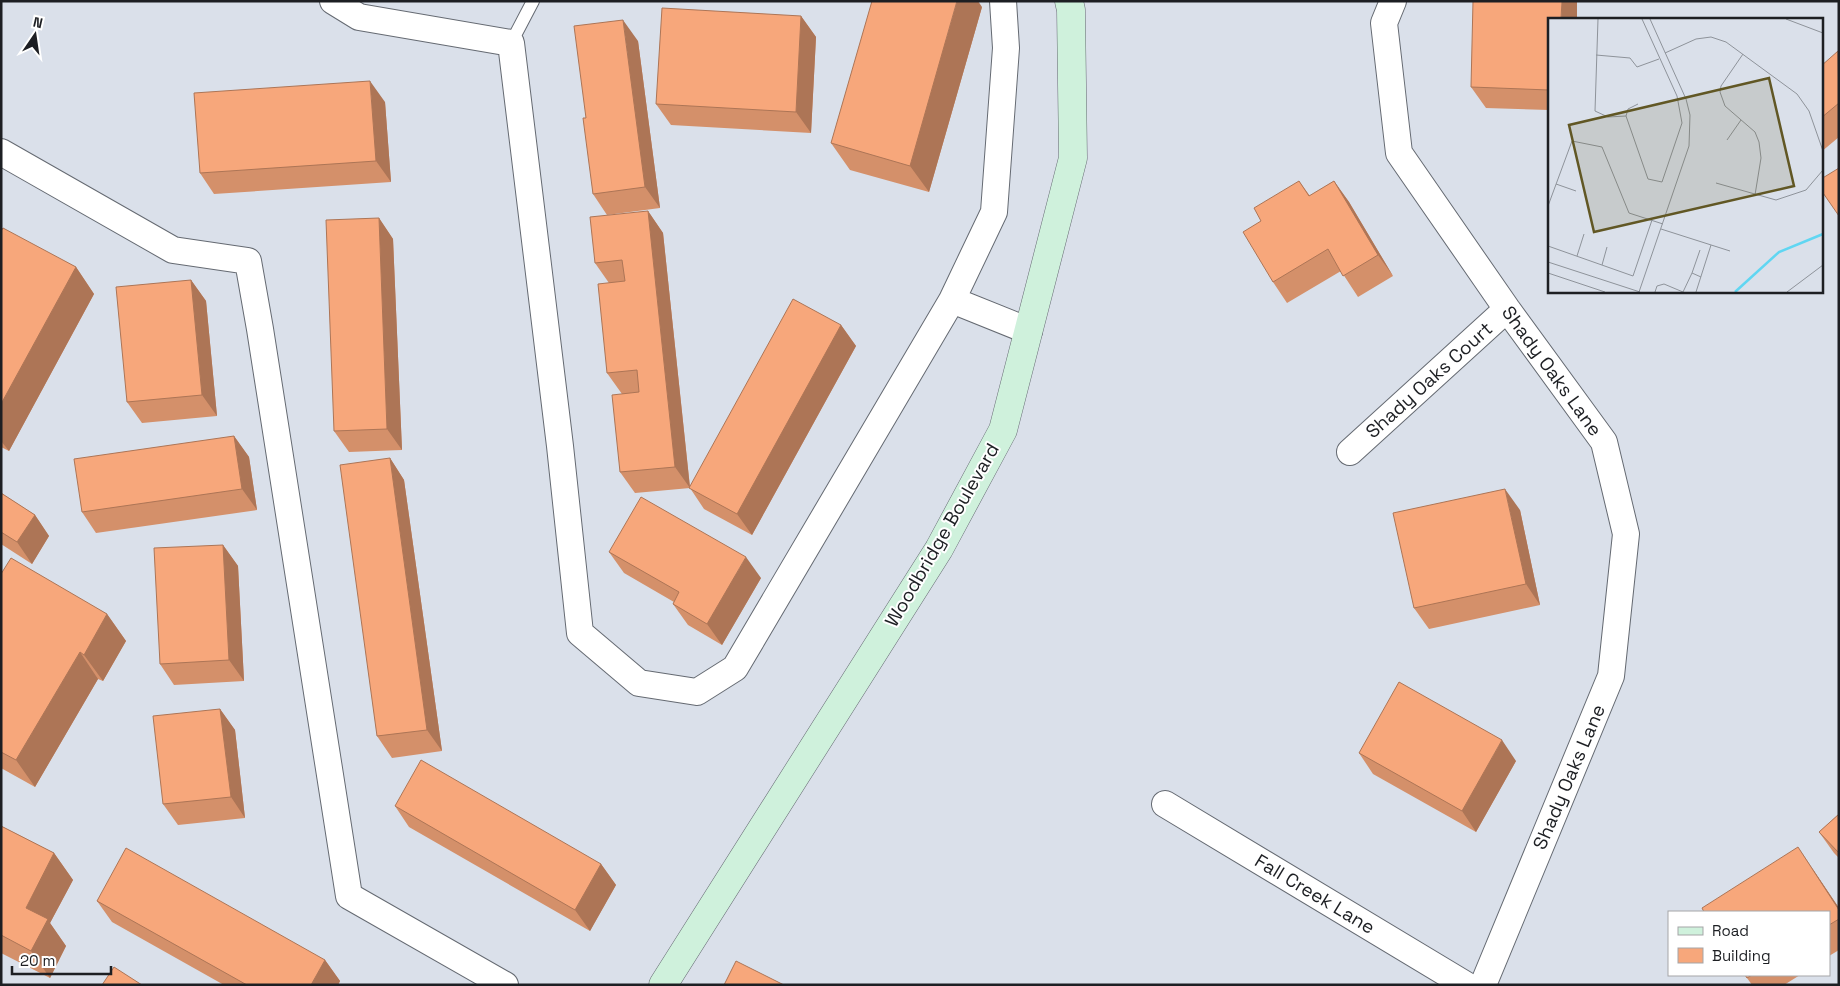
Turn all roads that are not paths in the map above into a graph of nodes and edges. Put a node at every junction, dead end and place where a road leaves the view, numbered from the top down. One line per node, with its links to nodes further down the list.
1 (333, 1): 6 (street)
2 (532, 1): 6 (lane)
3 (1003, 1): 8 (street)
4 (1069, 1): 10 (street, Woodbridge Boulevard)
5 (1393, 1): 9 (street, Shady Oaks Lane)
6 (511, 43): 8 (street)
7 (1, 152): 13 (street)
8 (952, 300): 10 (street)
9 (1507, 309): 11 (street, Shady Oaks Court); 16 (street, Shady Oaks Lane)
10 (1028, 331): 14 (street, Woodbridge Boulevard)
11 (1350, 452)
12 (1165, 804): 15 (street, Fall Creek Lane)
13 (505, 985)
14 (663, 985)
15 (1466, 985)
16 (1483, 985)

